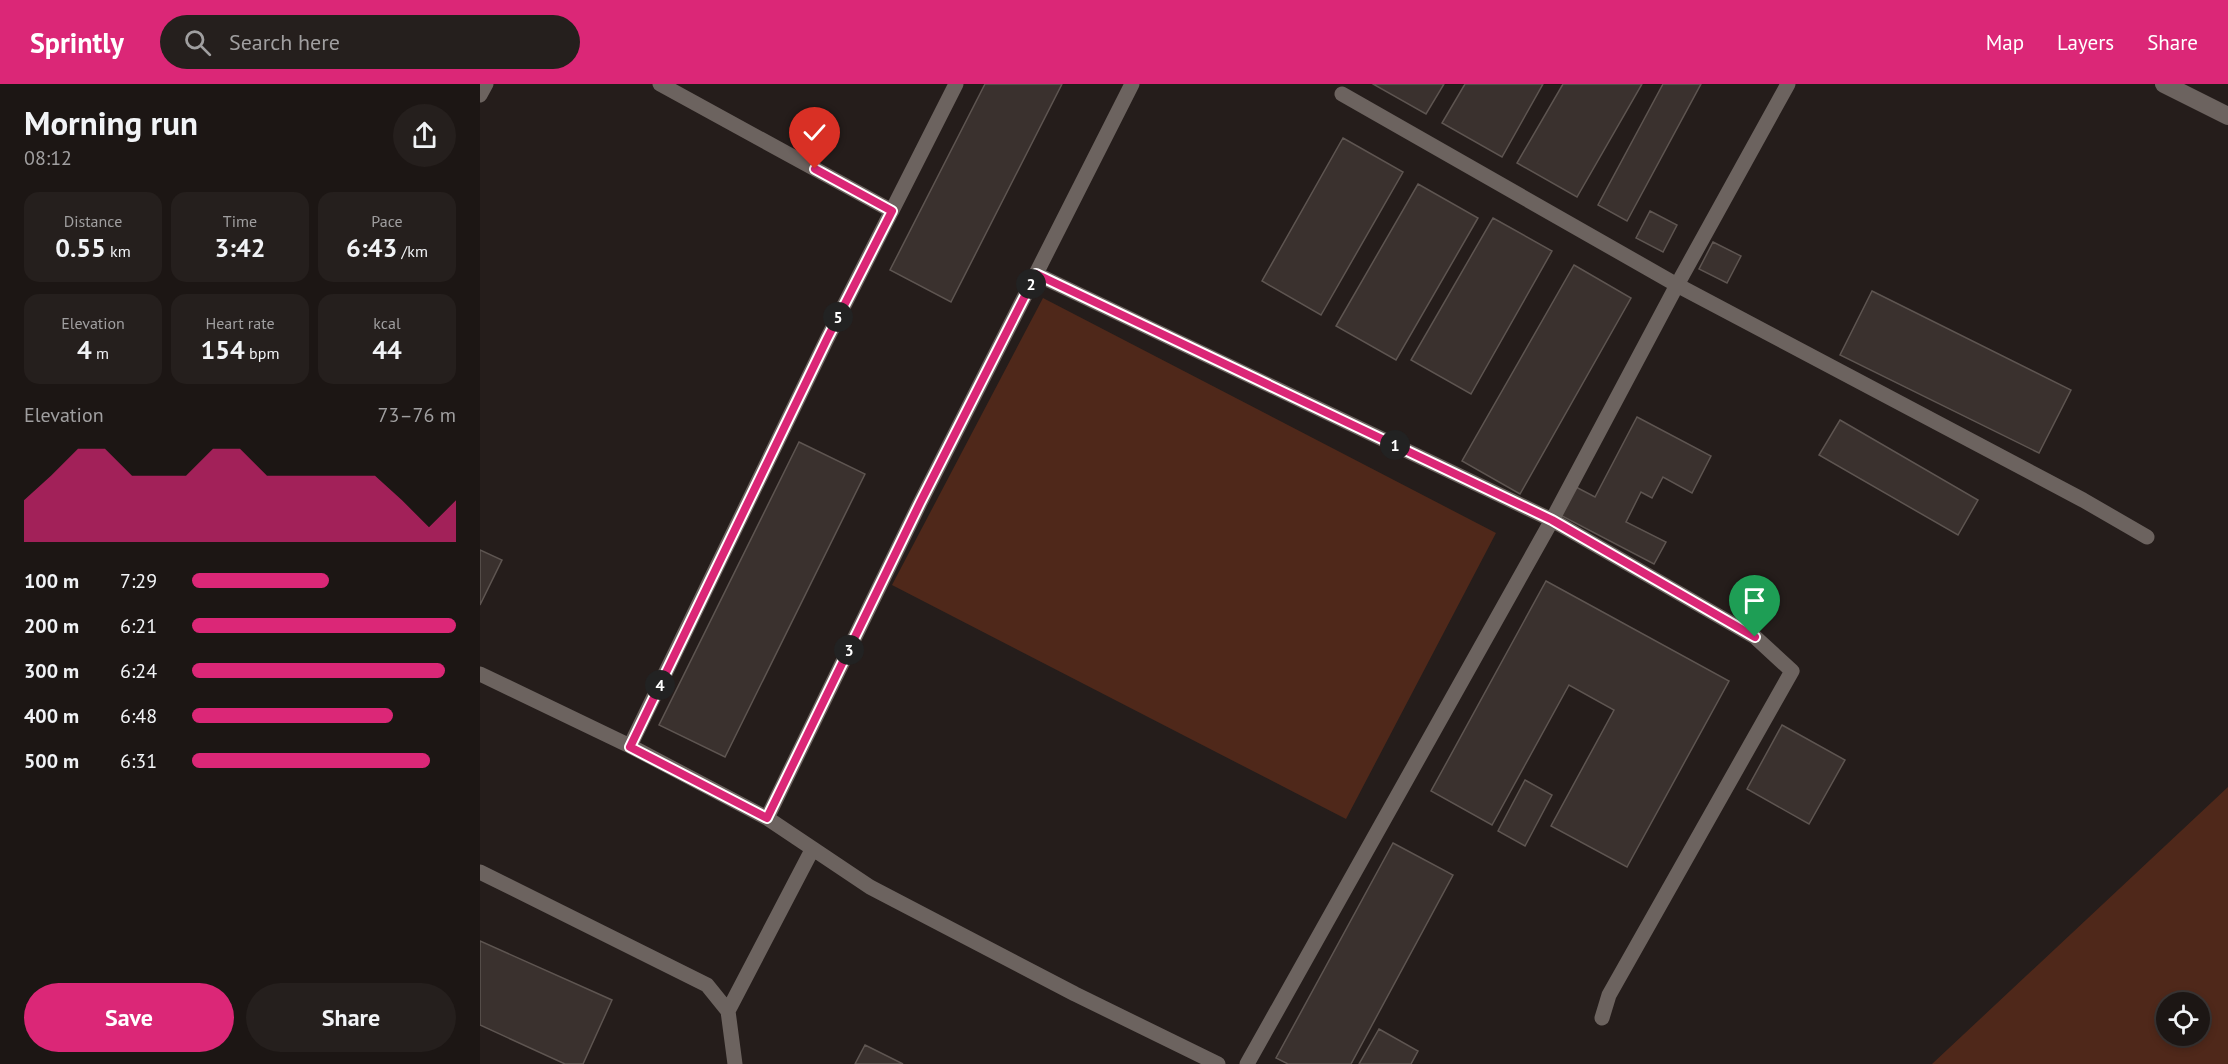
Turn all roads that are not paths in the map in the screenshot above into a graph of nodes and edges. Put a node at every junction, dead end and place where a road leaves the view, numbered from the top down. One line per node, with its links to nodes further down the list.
1 (486, 84): 7 (lane)
2 (660, 84): 10 (lane)
3 (956, 84): 10 (lane)
4 (1132, 84): 11 (lane)
5 (1788, 84): 12 (lane)
6 (2164, 84): 9 (street)
7 (480, 94)
8 (1342, 94): 12 (lane)
9 (2225, 108)
10 (892, 211): 16 (lane)
11 (1036, 274): 13 (lane); 17 (lane)
12 (1677, 285): 13 (lane); 14 (lane)
13 (1552, 520): 21 (lane); 24 (lane)
14 (2147, 537)
15 (480, 674): 16 (lane)
16 (630, 747): 17 (lane)
17 (767, 818): 18 (lane)
18 (812, 849): 20 (lane); 23 (lane)
19 (480, 872): 20 (lane)
20 (728, 1011): 22 (lane)
21 (1602, 1018)
22 (735, 1064)
23 (1218, 1064)
24 (1247, 1064)

